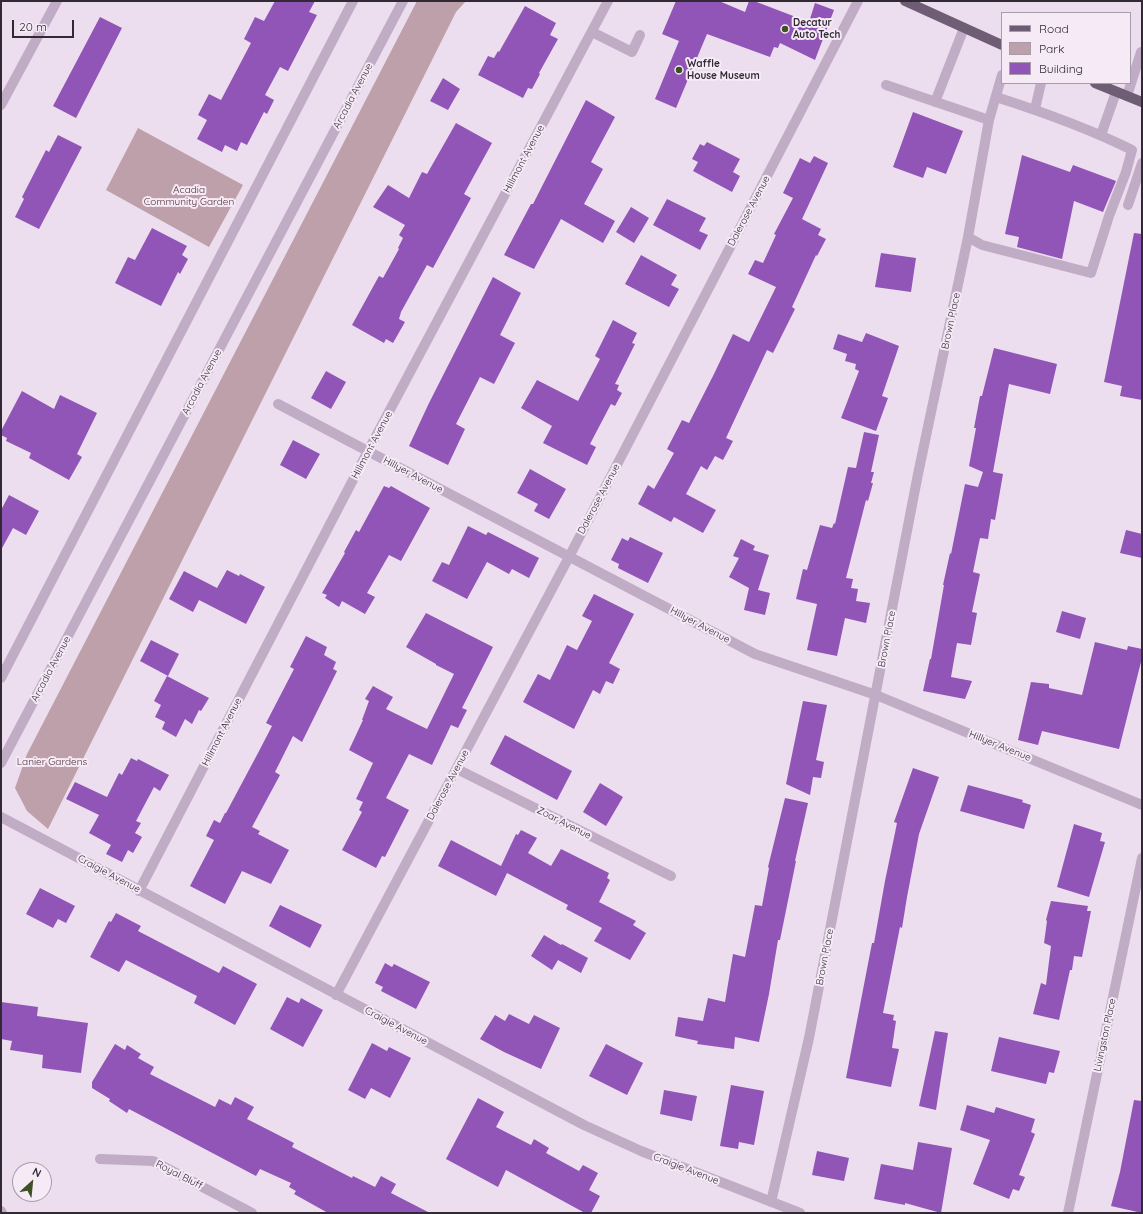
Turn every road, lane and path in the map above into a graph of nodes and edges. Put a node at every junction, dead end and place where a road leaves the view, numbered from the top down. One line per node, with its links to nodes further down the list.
1 (57, 1): 23 (street)
2 (354, 1): 33 (street)
3 (403, 1): 35 (street, Arcadia Avenue)
4 (608, 1): 8 (street, Hillmont Avenue)
5 (858, 1): 32 (street, Dalerose Avenue)
6 (905, 1): 7 (main road)
7 (964, 28): 10 (main road); 21 (street)
8 (592, 32): 9 (street); 31 (street, Hillmont Avenue)
9 (640, 35)
10 (1001, 45)
11 (1141, 52): 13 (street)
12 (1001, 79): 20 (street, Brown Place)
13 (1131, 83)
14 (1041, 84): 24 (street)
15 (1097, 84): 18 (main road)
16 (1131, 84): 19 (street)
17 (886, 85): 21 (street)
18 (1116, 92): 19 (main road); 26 (street)
19 (1127, 96): 22 (main road)
20 (996, 97): 24 (street); 25 (street, Brown Place)
21 (935, 102): 25 (street)
22 (1142, 102)
23 (1, 105)
24 (1035, 109): 26 (street)
25 (989, 120): 29 (street, Brown Place)
26 (1101, 135): 29 (street)
27 (1142, 163): 28 (street)
28 (1128, 205)
29 (968, 237): 34 (street, Brown Place)
30 (278, 404): 31 (street, Hillyer Avenue)
31 (368, 451): 32 (street, Hillyer Avenue); 41 (street, Hillmont Avenue)
32 (569, 557): 34 (street, Hillyer Avenue); 36 (street, Dalerose Avenue)
33 (1, 678)
34 (876, 696): 37 (street, Hillyer Avenue); 44 (street, Brown Place)
35 (1, 764)
36 (457, 769): 40 (street, Zoar Avenue); 42 (street, Dalerose Avenue)
37 (1142, 805)
38 (1, 817): 41 (street, Craigie Avenue)
39 (1142, 858): 47 (street, Livingston Place)
40 (671, 876)
41 (139, 891): 42 (street, Craigie Avenue)
42 (336, 995): 44 (street, Craigie Avenue)
43 (100, 1159): 45 (street, Royal Bluff)
44 (772, 1202): 46 (street, Craigie Avenue)
45 (252, 1213)
46 (800, 1213)
47 (1068, 1213)

